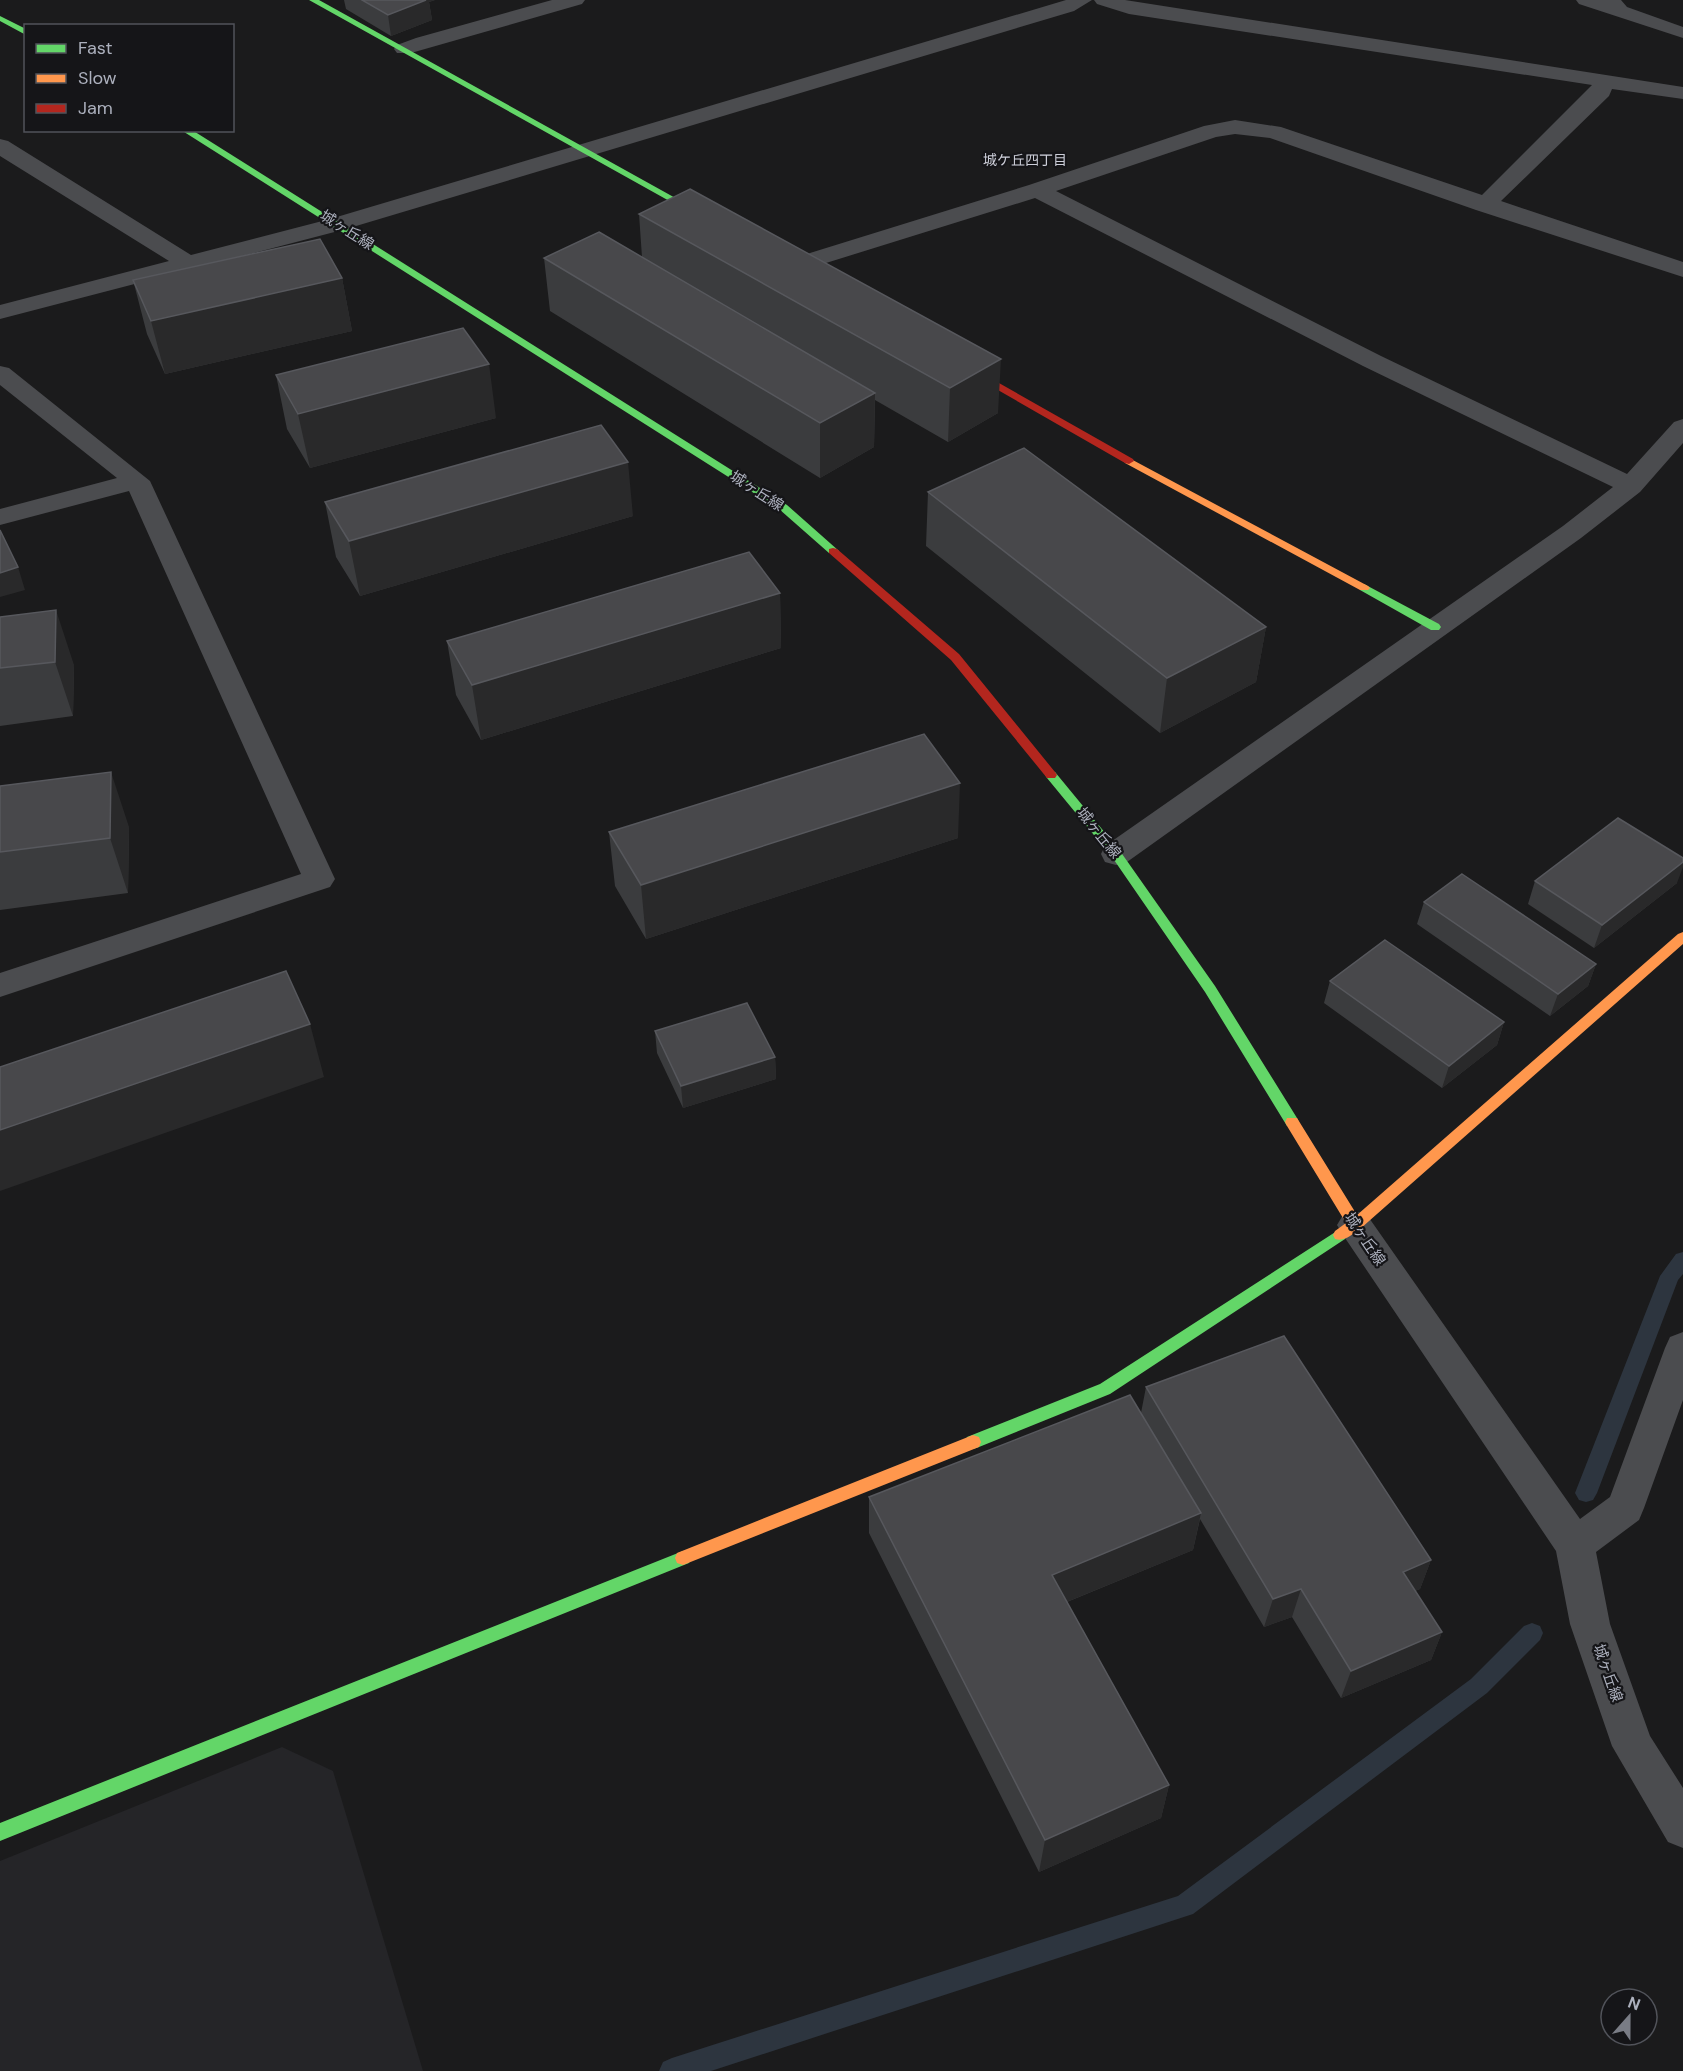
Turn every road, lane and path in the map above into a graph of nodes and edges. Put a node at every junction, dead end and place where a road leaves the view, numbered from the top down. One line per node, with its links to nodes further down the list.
1 (313, 0): 10 (street)
2 (575, 0): 10 (street)
3 (1082, 0): 15 (street)
4 (1104, 0): 11 (street)
5 (1585, 0): 6 (lane)
6 (1616, 5): 9 (lane)
7 (0, 18): 8 (street)
8 (24, 32)
9 (1683, 33)
10 (404, 49): 15 (street)
11 (1604, 81): 12 (street); 17 (street)
12 (1683, 93)
13 (188, 132): 18 (street, 城ヶ丘線)
14 (0, 146): 20 (street)
15 (587, 150): 18 (street); 19 (street)
16 (1037, 190): 17 (street); 21 (street); 28 (street)
17 (1484, 205): 22 (street)
18 (338, 224): 20 (street); 31 (street, 城ヶ丘線)
19 (727, 230)
20 (188, 263): 23 (street)
21 (797, 270)
22 (1683, 270)
23 (0, 312)
24 (951, 359): 30 (street)
25 (0, 373): 27 (street)
26 (1683, 427): 28 (street)
27 (137, 481): 29 (street); 33 (street)
28 (1631, 486): 30 (street)
29 (0, 517)
30 (1435, 627): 31 (street)
31 (1116, 854): 34 (street, 城ヶ丘線)
32 (1683, 937): 34 (street)
33 (0, 986)
34 (1355, 1225): 36 (street, 城ヶ丘線); 38 (street)
35 (1683, 1348): 36 (street)
36 (1575, 1545): 37 (street, 城ヶ丘線)
37 (1683, 1827)
38 (0, 1832)

